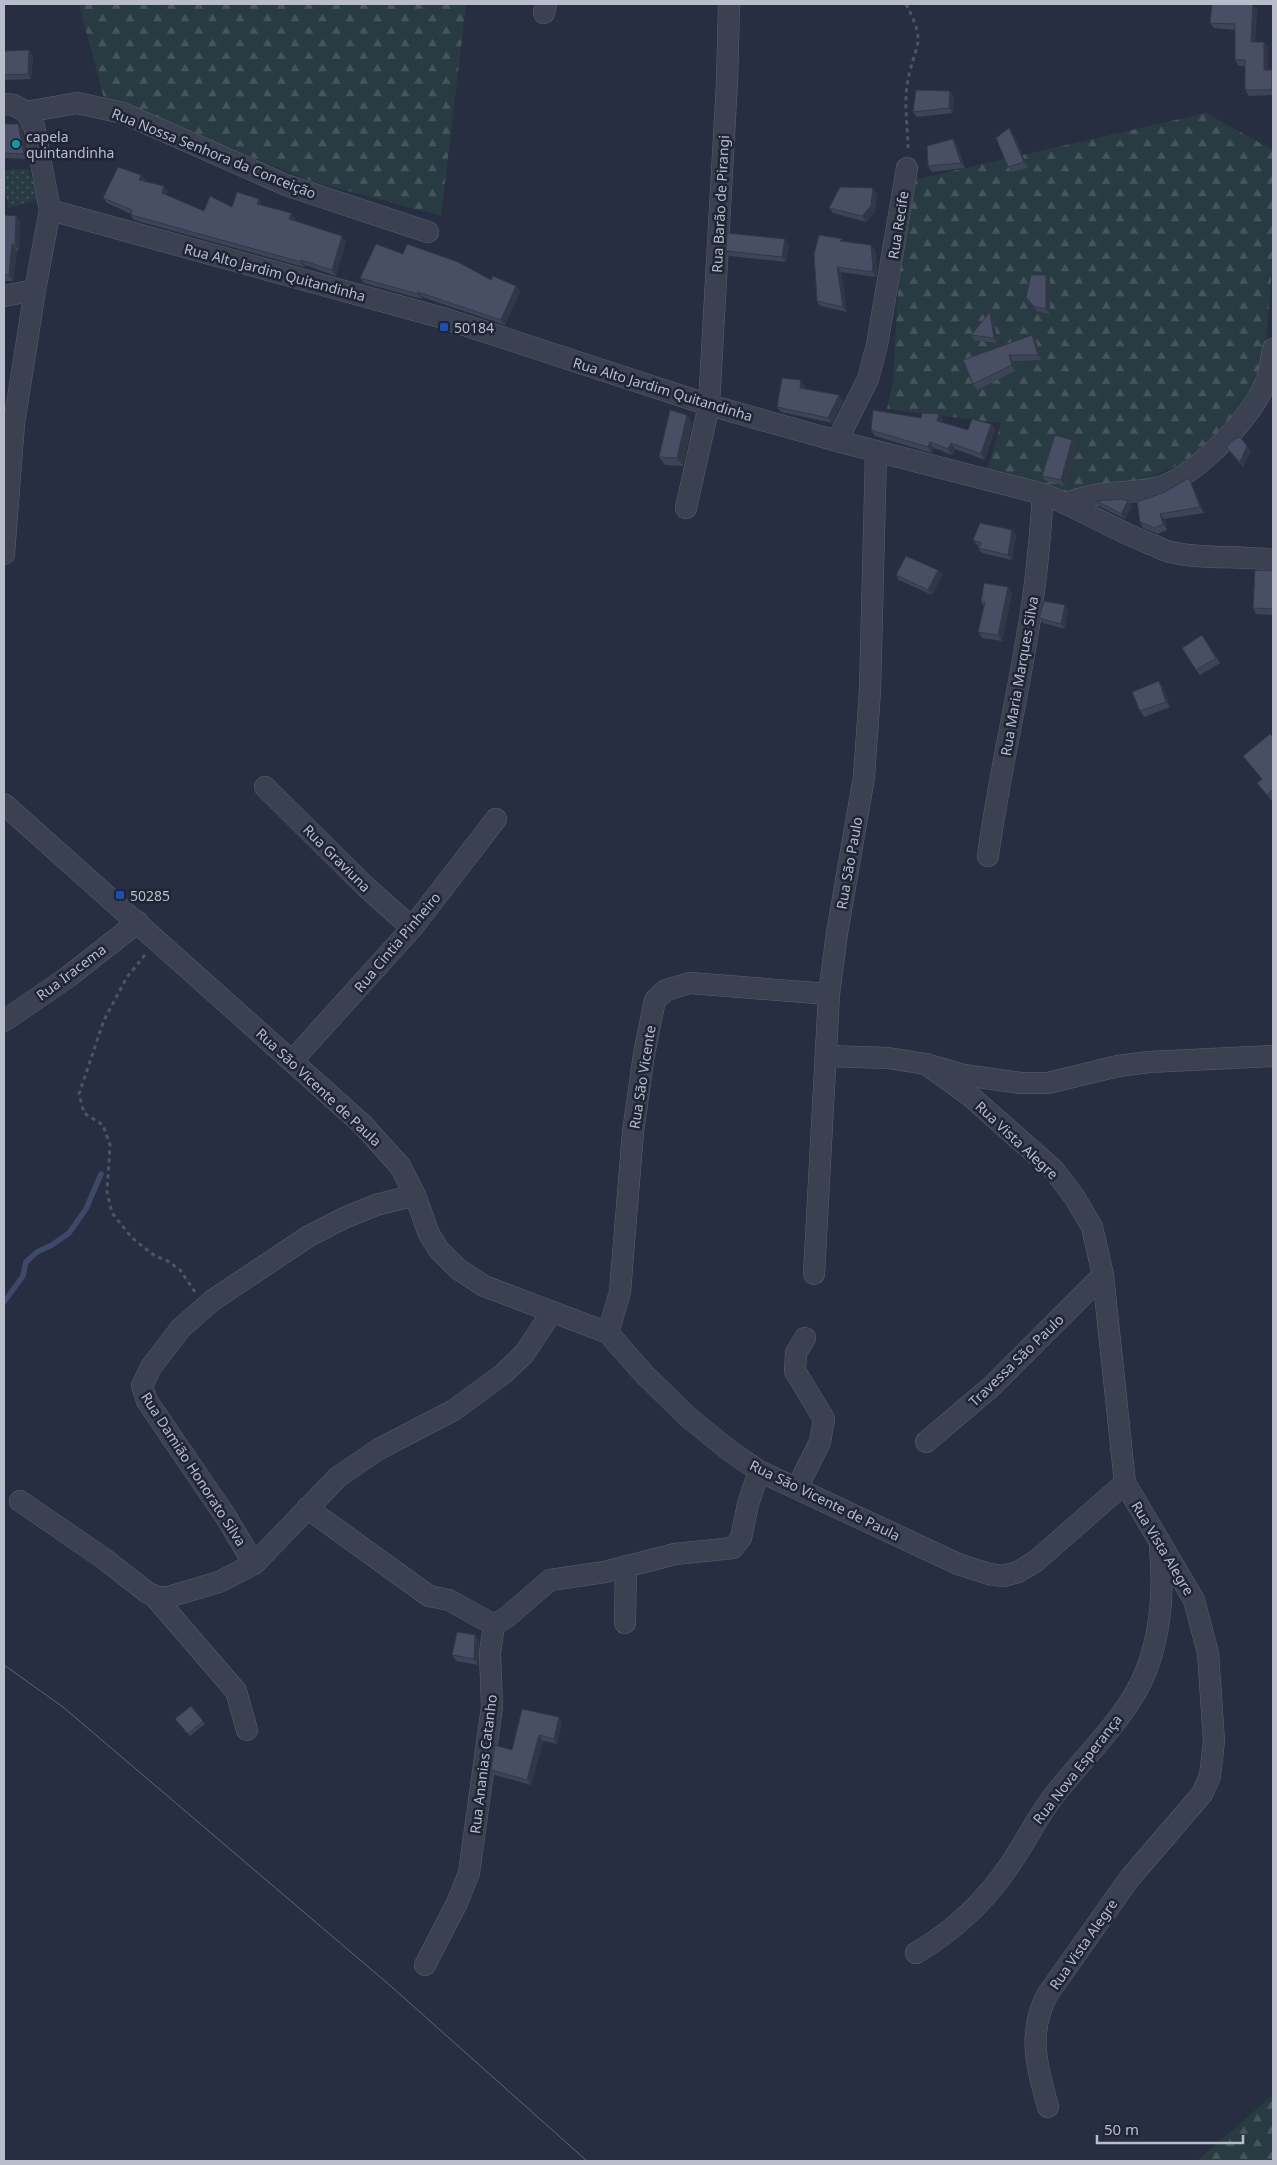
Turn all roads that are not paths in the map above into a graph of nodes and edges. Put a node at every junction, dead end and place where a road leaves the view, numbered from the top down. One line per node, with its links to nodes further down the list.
1 (729, 4): 10 (street, Rua Barão de Pirangi)
2 (4, 104): 3 (street, Rua Nossa Senhora da Conceição)
3 (26, 112): 5 (street); 6 (street, Rua Nossa Senhora da Conceição)
4 (907, 168): 11 (street, Rua Recife)
5 (50, 210): 7 (street); 10 (street, Rua Alto Jardim Quitandinha)
6 (428, 232)
7 (35, 290): 8 (street); 12 (street)
8 (4, 296)
9 (1273, 349): 15 (street)
10 (709, 405): 11 (street, Rua Alto Jardim Quitandinha); 16 (street)
11 (837, 441): 13 (street, Rua Alto Jardim Quitandinha)
12 (8, 445): 17 (street)
13 (876, 453): 14 (street, Rua Alto Jardim Quitandinha); 26 (street, Rua São Paulo)
14 (1043, 494): 15 (street, Rua Alto Jardim Quitandinha); 23 (street, Rua Maria Marques Silva)
15 (1066, 503): 19 (street, Rua Alto Jardim Quitandinha)
16 (686, 508)
17 (5, 509): 18 (street)
18 (4, 554)
19 (1273, 560)
20 (265, 786): 25 (street, Rua Graviuna)
21 (4, 804): 24 (street, Rua São Vicente de Paula)
22 (496, 819): 25 (street, Rua Cintia Pinheiro)
23 (988, 856)
24 (138, 922): 27 (street, Rua Iracema); 30 (street, Rua São Vicente de Paula)
25 (412, 928): 30 (street, Rua Cintia Pinheiro)
26 (830, 994): 28 (street, Rua São Paulo); 36 (street, Rua São Vicente)
27 (4, 1021)
28 (827, 1056): 31 (street); 33 (street, Rua São Paulo)
29 (1273, 1056): 31 (street)
30 (292, 1061): 32 (street, Rua São Vicente de Paula)
31 (926, 1064): 34 (street, Rua Vista Alegre)
32 (416, 1195): 35 (street, Rua São Vicente de Paula); 45 (street, Rua Damião Honorato Silva)
33 (814, 1274)
34 (1103, 1275): 38 (street, Travessa São Paulo); 40 (street, Rua Vista Alegre)
35 (552, 1312): 36 (street, Rua São Vicente de Paula); 43 (street)
36 (608, 1333): 39 (street, Rua São Vicente de Paula)
37 (806, 1338): 41 (street)
38 (926, 1442)
39 (759, 1471): 41 (street, Rua São Vicente de Paula); 46 (street)
40 (1125, 1483): 41 (street, Rua São Vicente de Paula); 44 (street, Rua Vista Alegre)
41 (797, 1488)
42 (20, 1501): 47 (street)
43 (307, 1508): 45 (street); 49 (street)
44 (1160, 1545): 51 (street, Rua Nova Esperança); 53 (street, Rua Vista Alegre)
45 (254, 1564): 47 (street)
46 (626, 1566): 48 (street); 49 (street)
47 (154, 1596): 50 (street)
48 (625, 1623)
49 (494, 1625): 52 (street, Rua Ananias Catanho)
50 (247, 1730)
51 (916, 1953)
52 (425, 1965)
53 (1048, 2107)

